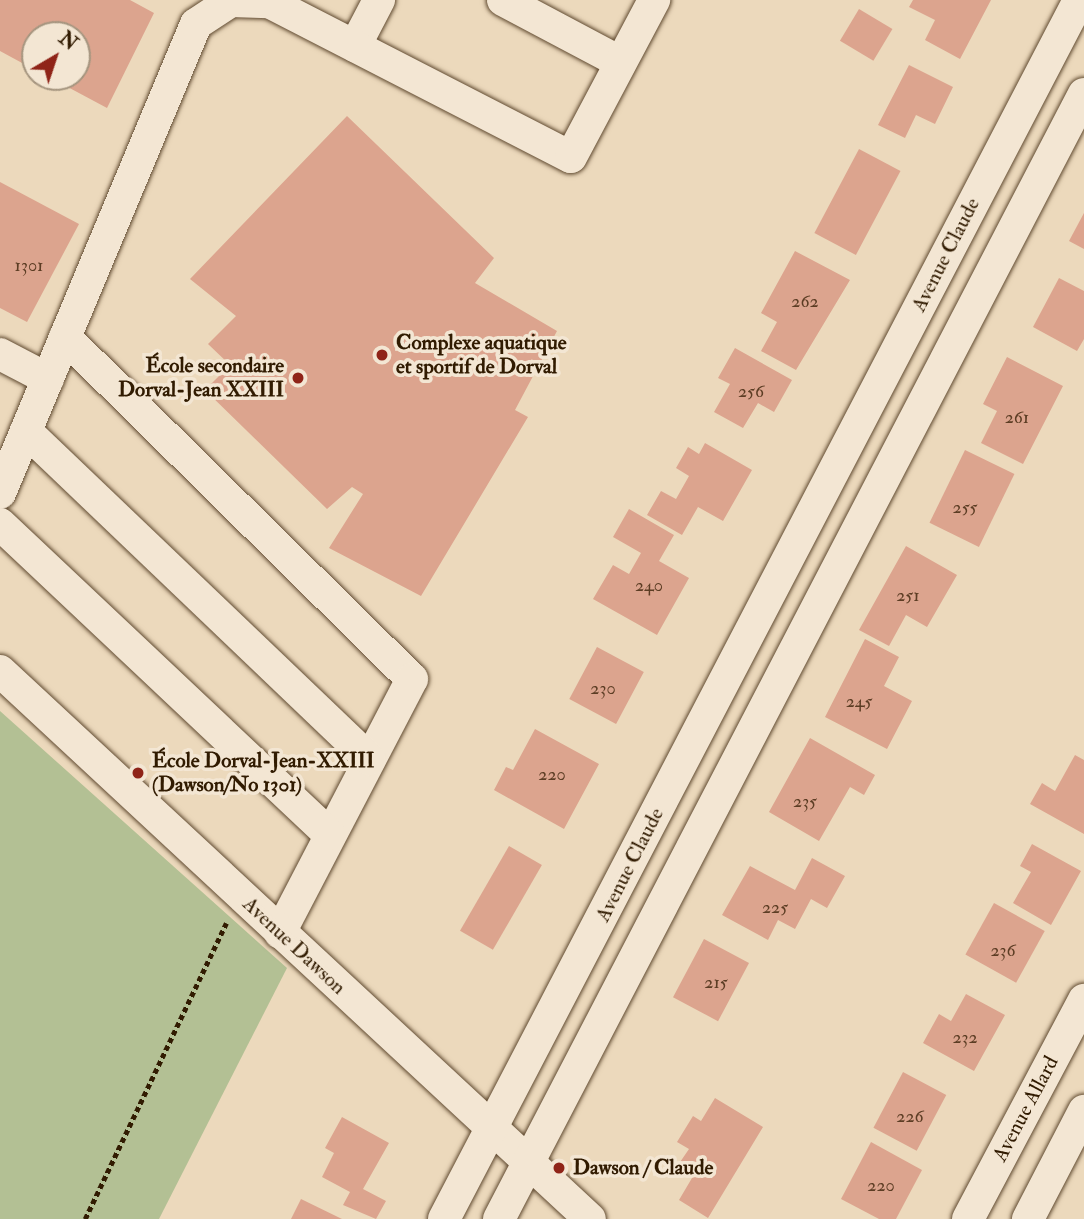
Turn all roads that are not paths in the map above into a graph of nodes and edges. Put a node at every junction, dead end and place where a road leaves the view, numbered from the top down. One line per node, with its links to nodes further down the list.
1 (379, 0): 5 (street)
2 (503, 0): 6 (street)
3 (654, 0): 6 (street)
4 (1079, 0): 13 (street, Avenue Claude)
5 (355, 46): 6 (street); 8 (street)
6 (620, 62)
7 (1084, 94): 15 (street)
8 (65, 337): 10 (street); 17 (street)
9 (0, 354): 10 (street)
10 (48, 379): 11 (street)
11 (26, 432): 12 (street); 17 (street)
12 (0, 493)
13 (814, 509): 15 (street); 22 (street, Avenue Claude)
14 (0, 524): 18 (street)
15 (856, 533): 23 (street)
16 (0, 671): 19 (street, Avenue Dawson)
17 (369, 759): 18 (street)
18 (329, 834): 19 (street)
19 (280, 933): 22 (street, Avenue Dawson)
20 (1084, 1000): 27 (street, Avenue Allard)
21 (1084, 1111): 28 (street)
22 (493, 1130): 23 (street, Avenue Dawson); 24 (street, Avenue Claude)
23 (529, 1161): 25 (street); 26 (street, Avenue Dawson)
24 (444, 1219)
25 (499, 1219)
26 (590, 1219)
27 (968, 1219)
28 (1028, 1219)

